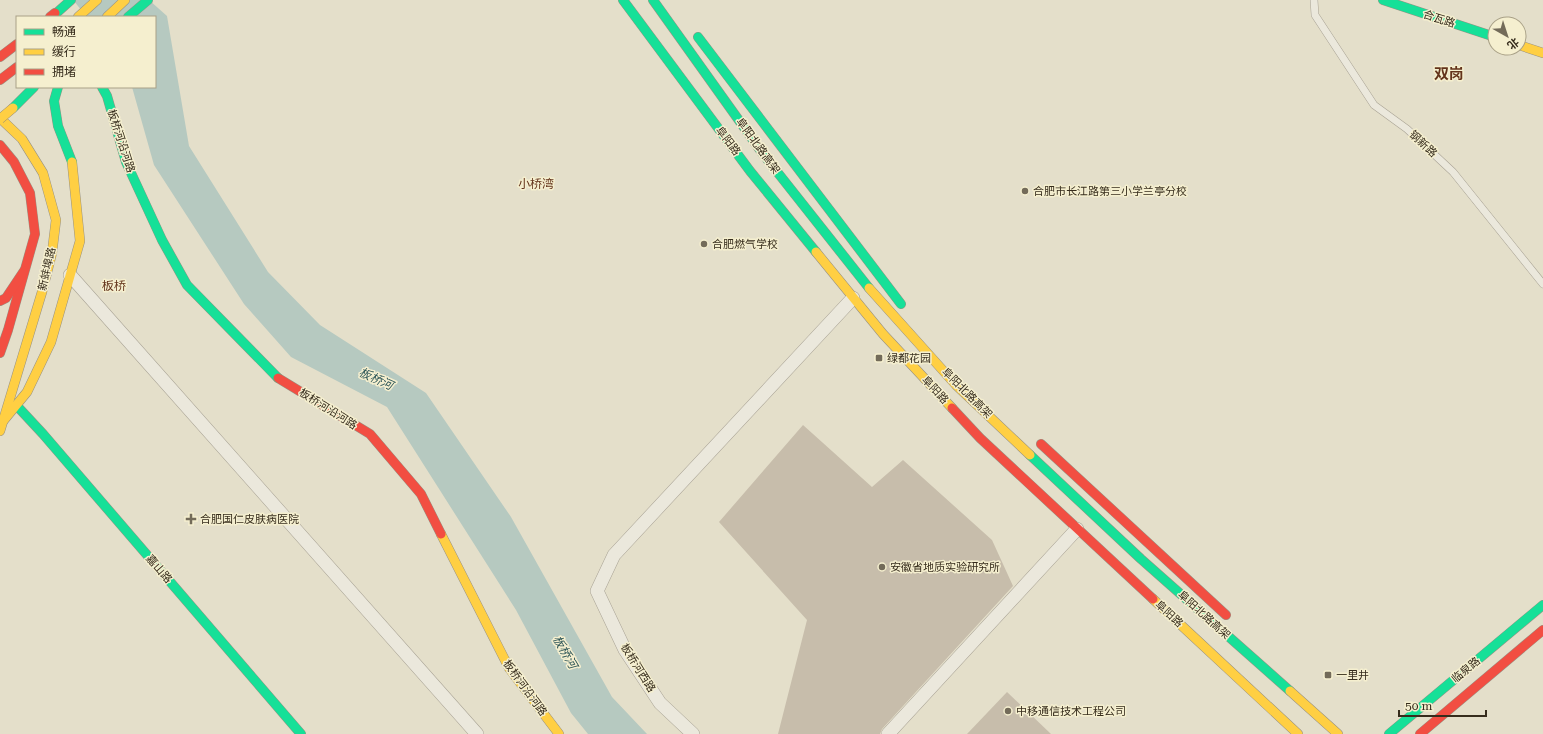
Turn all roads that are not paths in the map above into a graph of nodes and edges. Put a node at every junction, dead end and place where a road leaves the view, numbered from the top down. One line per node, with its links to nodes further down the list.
1 (71, 0): 9 (main road)
2 (97, 0): 10 (main road)
3 (125, 0): 11 (main road)
4 (148, 0): 12 (main road)
5 (623, 0): 34 (main road, 阜阳路)
6 (653, 0): 53 (main road, 阜阳北路高架)
7 (1314, 0): 33 (lane, 钢新路)
8 (1383, 0): 14 (main road, 合瓦路)
9 (52, 16)
10 (79, 16)
11 (108, 16)
12 (129, 16)
13 (694, 31): 36 (main road)
14 (1487, 34)
15 (16, 45): 18 (main road)
16 (1527, 49): 17 (main road)
17 (1543, 54)
18 (0, 57)
19 (16, 58): 21 (main road)
20 (16, 68): 22 (main road)
21 (0, 77)
22 (0, 80)
23 (33, 88): 27 (main road)
24 (40, 88): 27 (main road)
25 (58, 88): 32 (main road)
26 (103, 88): 49 (main road, 板桥河沿河路)
27 (13, 108): 28 (main road, bridge)
28 (0, 118): 40 (main road, 新蚌埠路)
29 (738, 139): 39 (main road, 阜阳北路高架)
30 (0, 145): 31 (main road, 新蚌埠路)
31 (24, 271): 35 (main road); 37 (main road, 新蚌埠路)
32 (70, 275): 38 (main road); 48 (street)
33 (1543, 284)
34 (853, 298): 43 (main road, 阜阳路); 50 (street, 板桥河西路)
35 (0, 301)
36 (906, 309)
37 (0, 353)
38 (17, 406): 40 (main road); 47 (main road, 嘉山路)
39 (973, 417)
40 (4, 420): 41 (main road, 新蚌埠路)
41 (0, 431)
42 (1035, 439): 45 (main road)
43 (1077, 529): 51 (street); 52 (main road, 阜阳路)
44 (1543, 605): 54 (main road, 临泉路)
45 (1235, 623)
46 (1543, 630): 55 (main road, 临泉路)
47 (300, 734)
48 (477, 734)
49 (559, 734)
50 (692, 734)
51 (888, 734)
52 (1298, 734)
53 (1338, 734)
54 (1389, 734)
55 (1420, 734)

